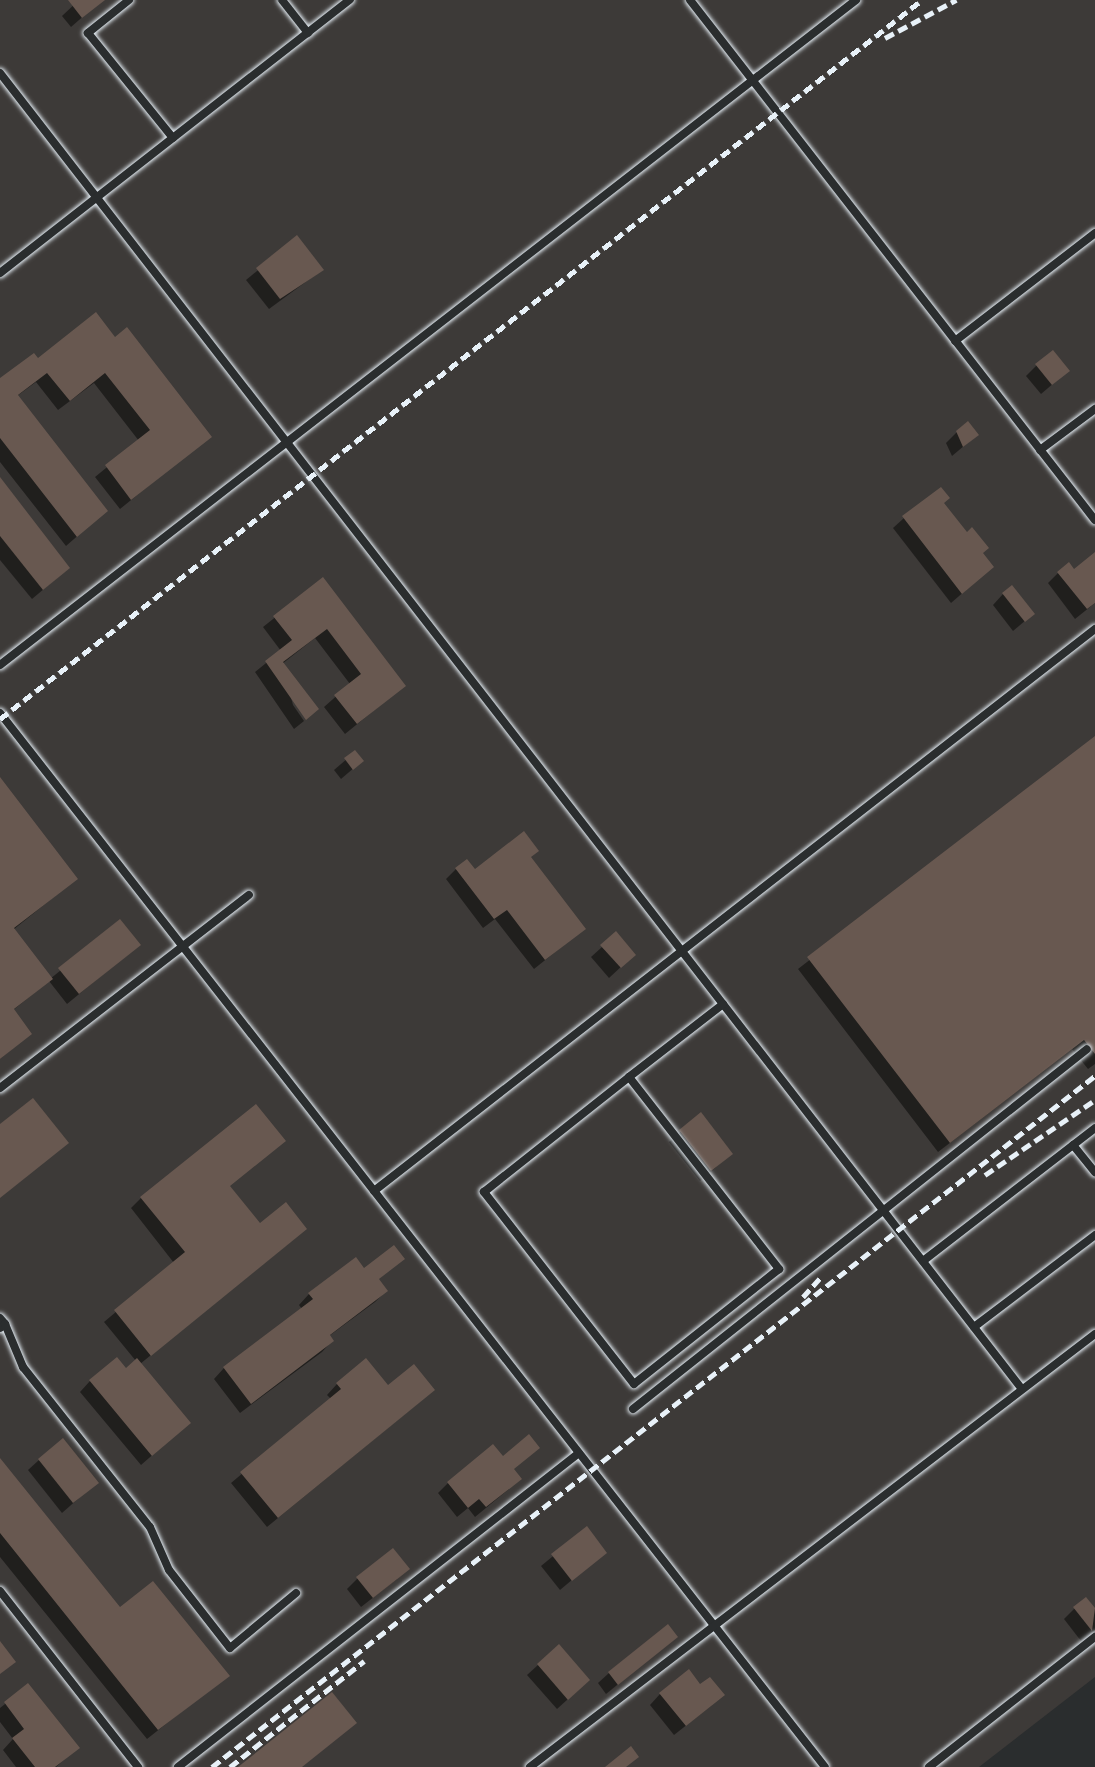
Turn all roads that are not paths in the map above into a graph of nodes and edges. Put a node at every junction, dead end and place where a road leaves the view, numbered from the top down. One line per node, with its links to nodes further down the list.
1 (129, 0): 9 (lane)
2 (282, 0): 6 (lane)
3 (350, 0): 6 (lane)
4 (690, 0): 8 (lane)
5 (856, 0): 8 (lane)
6 (308, 33): 9 (lane)
7 (0, 73): 10 (lane)
8 (753, 80): 13 (lane); 15 (lane)
9 (173, 138): 10 (lane)
10 (97, 198): 12 (lane); 15 (lane)
11 (1095, 233): 13 (lane)
12 (0, 273)
13 (955, 341): 16 (lane)
14 (1095, 409): 16 (lane)
15 (287, 442): 19 (lane); 23 (lane)
16 (1040, 450): 17 (lane)
17 (1095, 520)
18 (1095, 629): 23 (lane)
19 (0, 665)
20 (0, 712): 22 (lane)
21 (249, 895): 22 (lane)
22 (183, 947): 27 (lane); 31 (lane)
23 (682, 952): 24 (lane); 31 (lane)
24 (723, 1004): 26 (lane); 32 (lane)
25 (1087, 1049): 32 (lane)
26 (629, 1077): 26 (lane)
27 (0, 1088)
28 (1095, 1128): 29 (lane)
29 (1073, 1145): 30 (lane); 34 (lane)
30 (1095, 1172)
31 (374, 1191): 40 (lane)
32 (884, 1211): 34 (lane); 39 (lane)
33 (1095, 1235): 36 (lane)
34 (923, 1261): 36 (lane)
35 (2, 1324): 42 (lane)
36 (974, 1328): 38 (lane)
37 (1095, 1334): 38 (lane)
38 (1022, 1389): 43 (lane)
39 (634, 1409)
40 (579, 1453): 43 (lane); 46 (lane)
41 (0, 1591): 45 (lane)
42 (296, 1593)
43 (713, 1624): 47 (lane); 48 (lane)
44 (1095, 1637): 49 (lane)
45 (138, 1767)
46 (178, 1767)
47 (530, 1767)
48 (825, 1767)
49 (929, 1767)

